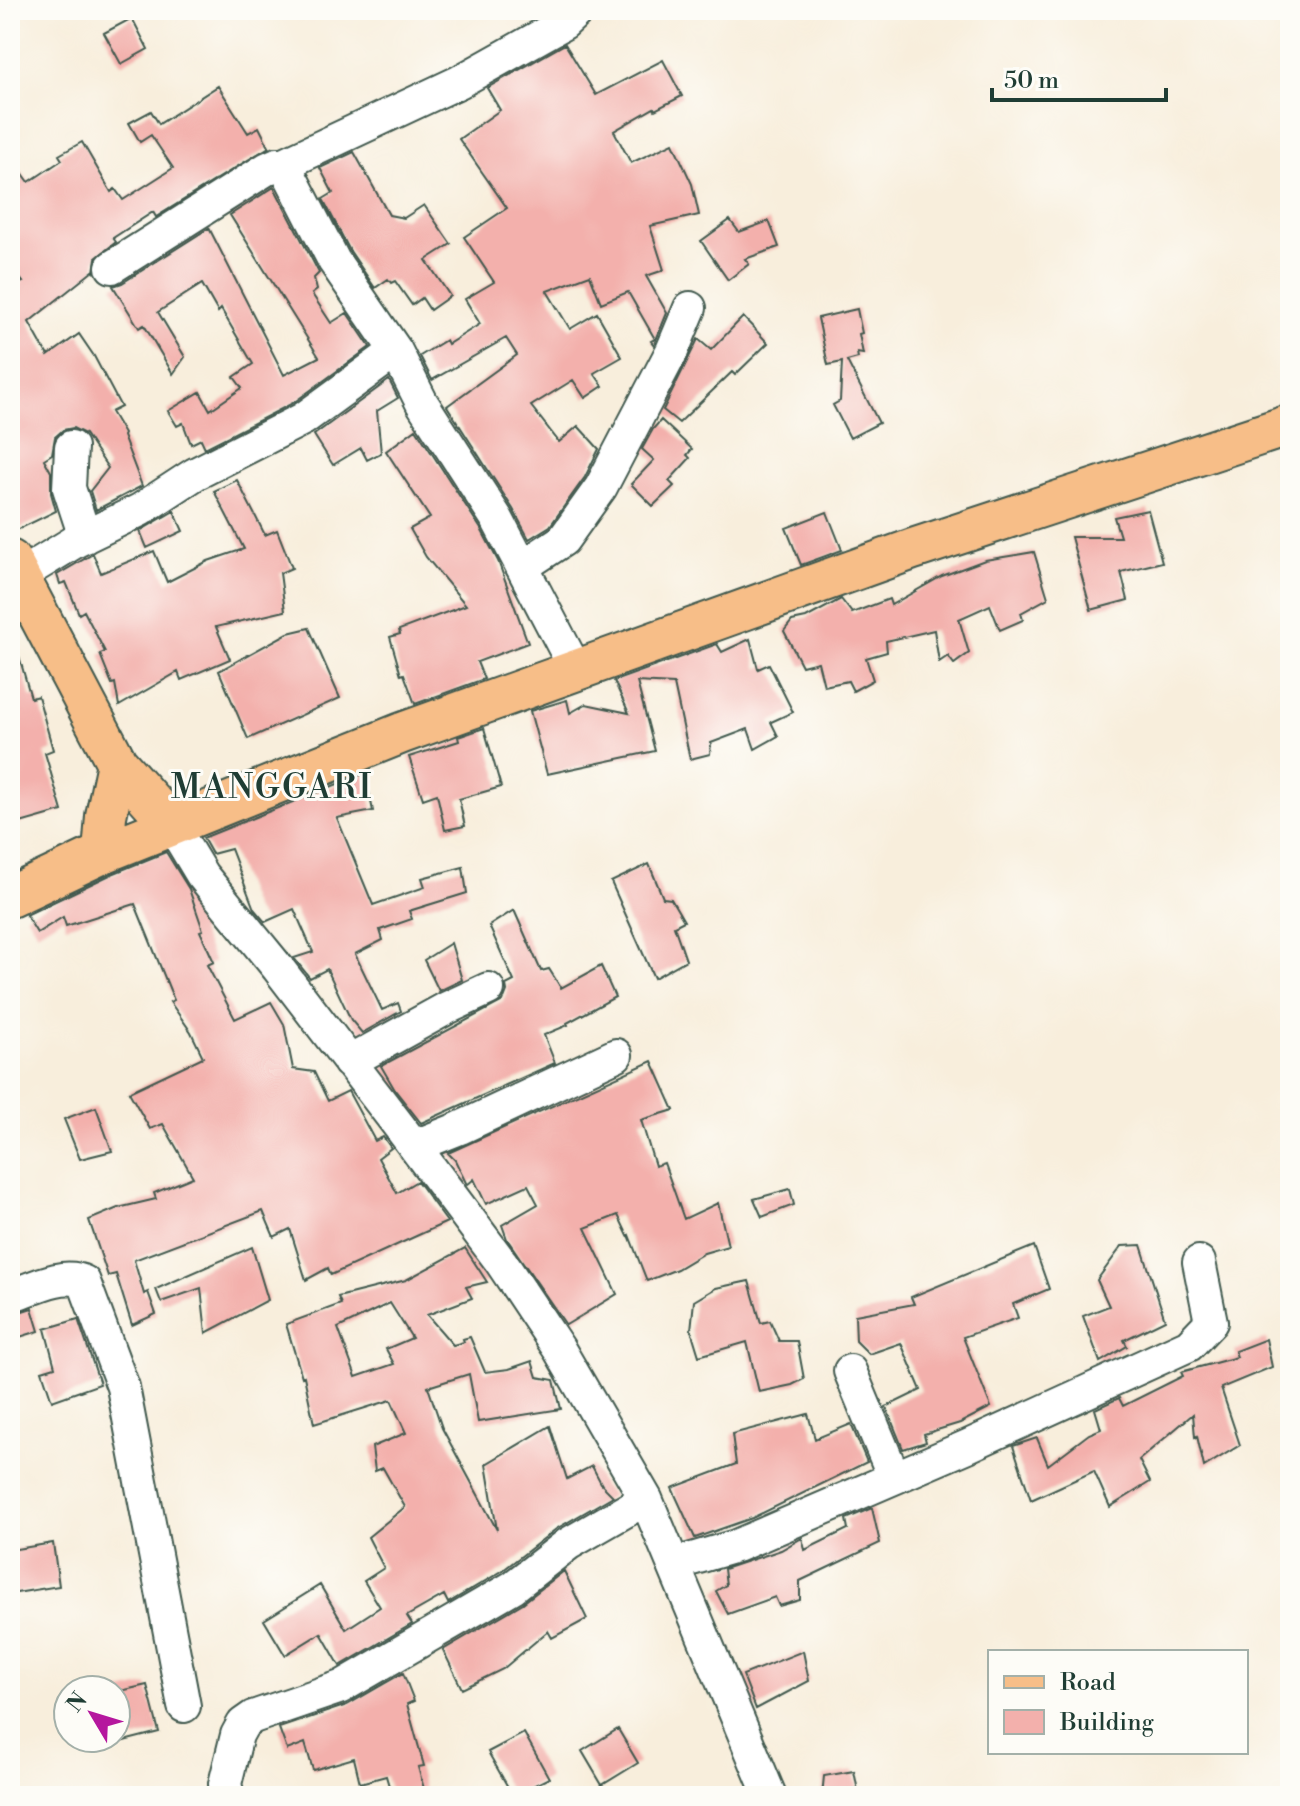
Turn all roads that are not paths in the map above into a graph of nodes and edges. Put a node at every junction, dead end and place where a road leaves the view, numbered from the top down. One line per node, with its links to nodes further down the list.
1 (578, 10): 2 (street)
2 (284, 164): 3 (street); 5 (street)
3 (112, 267)
4 (690, 308): 9 (street)
5 (396, 351): 8 (street); 9 (street)
6 (1290, 425): 11 (main road)
7 (71, 447): 8 (street)
8 (85, 537): 10 (street)
9 (522, 567): 11 (street)
10 (14, 568): 12 (main road)
11 (576, 670): 13 (main road)
12 (117, 763): 13 (main road); 14 (main road)
13 (172, 825): 14 (main road); 18 (street)
14 (103, 853): 15 (main road)
15 (10, 897)
16 (488, 989): 18 (street)
17 (616, 1055): 19 (street)
18 (349, 1062): 19 (street)
19 (415, 1146): 24 (street)
20 (1199, 1262): 23 (street)
21 (10, 1296): 26 (street)
22 (850, 1371): 23 (street)
23 (894, 1477): 25 (street)
24 (646, 1499): 25 (street); 27 (street)
25 (675, 1564): 28 (street)
26 (184, 1706)
27 (228, 1796)
28 (770, 1796)

